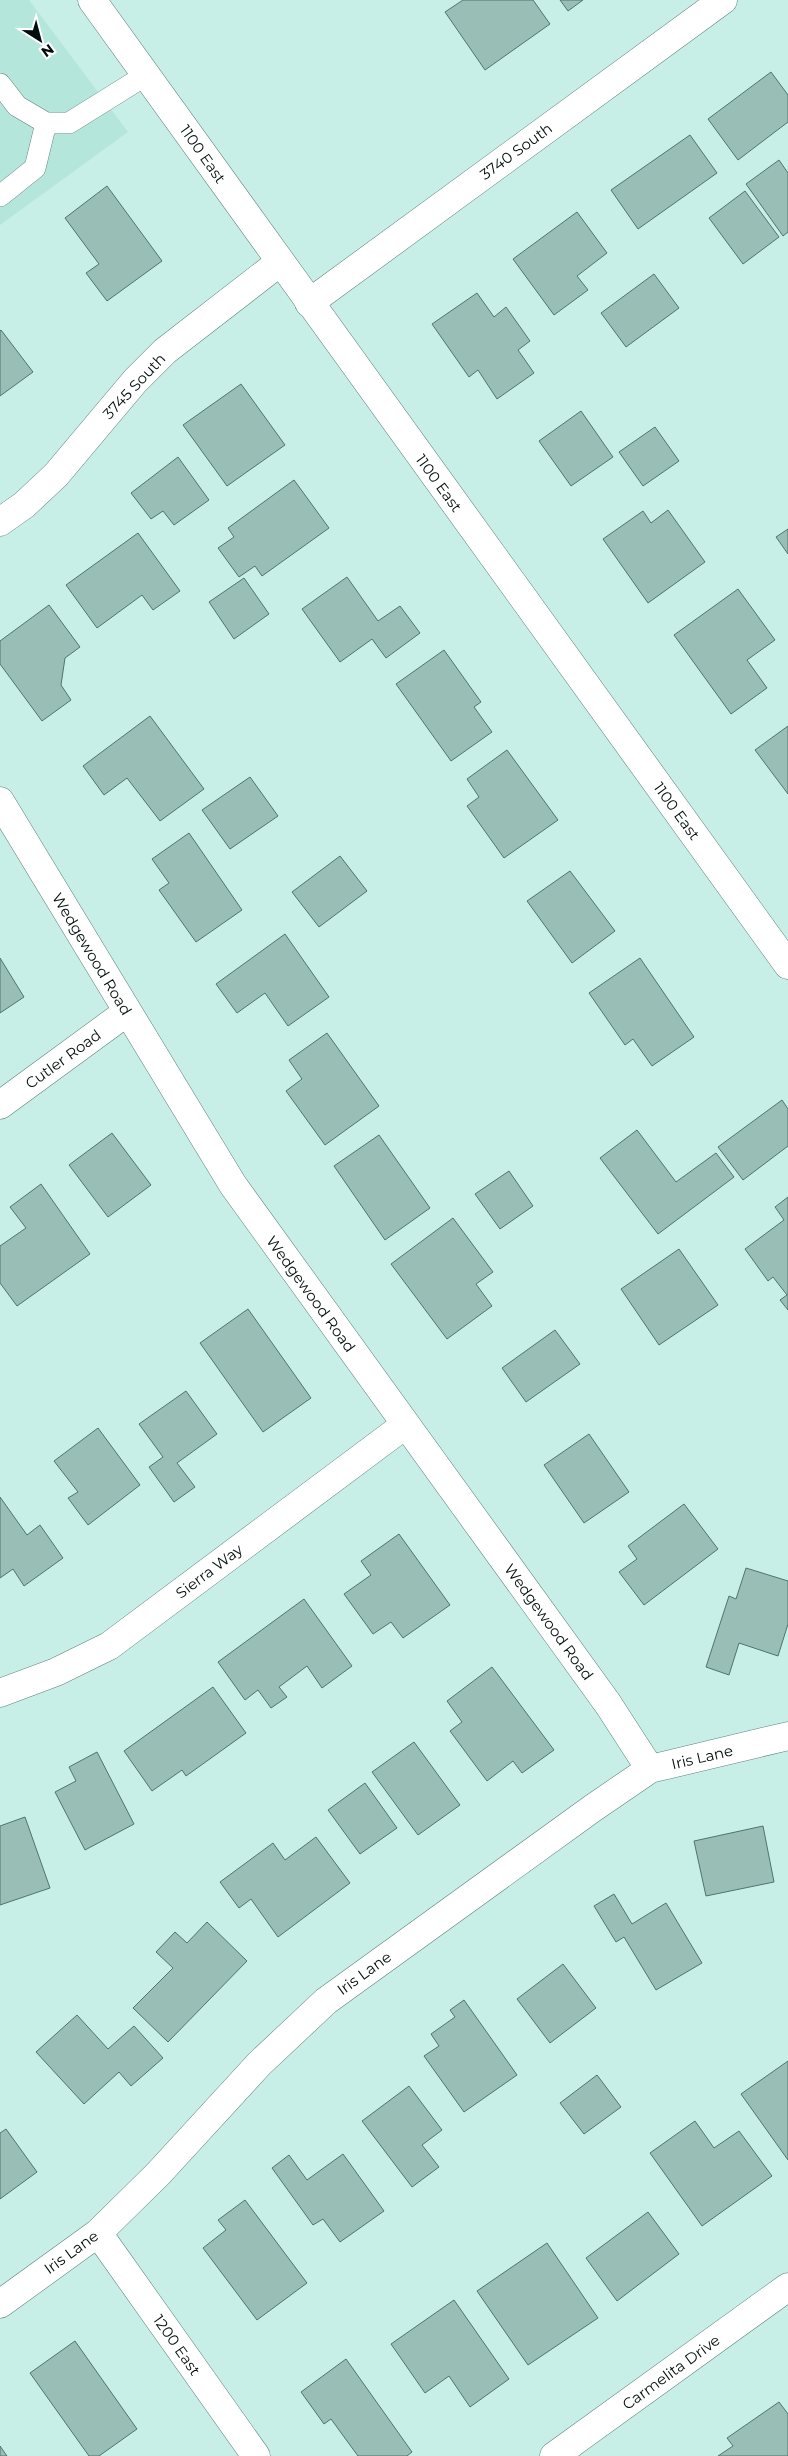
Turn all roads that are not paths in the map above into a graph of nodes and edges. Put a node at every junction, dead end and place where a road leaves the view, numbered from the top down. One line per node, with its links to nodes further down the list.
1 (92, 0): 3 (street, 1100 East)
2 (722, 0): 8 (street, 3740 South)
3 (146, 75): 5 (lane); 7 (street, 1100 East)
4 (0, 84): 5 (lane)
5 (46, 123): 6 (lane)
6 (0, 196)
7 (280, 262): 8 (street, 1100 East); 9 (street, 3745 South)
8 (309, 303): 11 (street, 1100 East)
9 (0, 522)
10 (0, 801): 12 (street, Wedgewood Road)
11 (788, 966)
12 (127, 1012): 13 (street, Cutler Road); 14 (street, Wedgewood Road)
13 (0, 1105)
14 (405, 1425): 15 (street, Sierra Way); 17 (street, Wedgewood Road)
15 (0, 1693)
16 (788, 1736): 17 (street, Iris Lane)
17 (650, 1768): 18 (street, Iris Lane)
18 (98, 2234): 20 (street, Iris Lane); 21 (street, 1200 East)
19 (788, 2287): 22 (street, Carmelita Drive)
20 (0, 2304)
21 (256, 2456)
22 (554, 2456)

